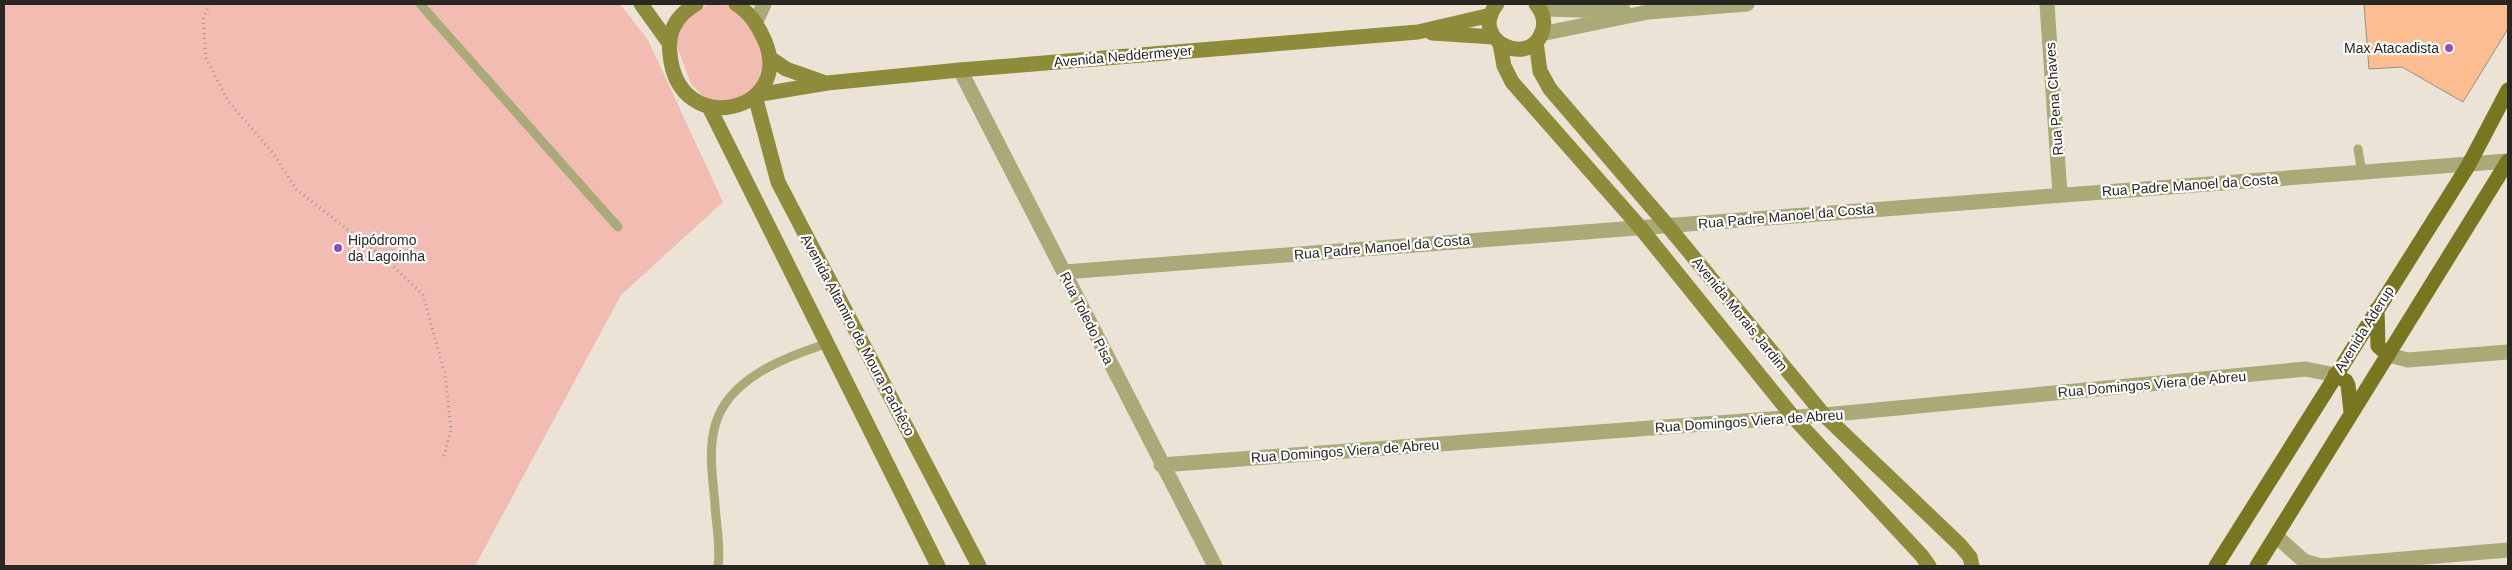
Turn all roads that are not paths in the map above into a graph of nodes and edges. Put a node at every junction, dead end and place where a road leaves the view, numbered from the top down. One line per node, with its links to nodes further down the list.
1 (420, 4): 30 (lane)
2 (641, 4): 16 (main road)
3 (696, 4): 16 (main road)
4 (736, 4): 12 (main road)
5 (764, 4): 12 (street)
6 (1747, 4): 9 (street)
7 (2047, 4): 27 (street, Rua Pena Chaves)
8 (1538, 6): 11 (street); 14 (main road, Avenida Morais Jardim)
9 (1698, 6): 11 (street)
10 (1494, 9): 13 (main road, Avenida Neddermeyer); 15 (main road, Avenida Morais Jardim)
11 (1648, 12): 14 (street)
12 (756, 22): 17 (main road)
13 (1418, 32): 15 (main road, Avenida Neddermeyer); 18 (main road, Avenida Neddermeyer)
14 (1538, 38): 15 (main road, Avenida Neddermeyer); 28 (main road, Avenida Morais Jardim)
15 (1497, 40): 29 (main road, Avenida Morais Jardim)
16 (668, 43): 22 (main road)
17 (770, 58): 19 (main road, Avenida Neddermeyer); 21 (main road)
18 (960, 70): 19 (main road, Avenida Neddermeyer); 31 (street, Rua Toledo Pisa)
19 (827, 83): 21 (main road, Avenida Neddermeyer)
20 (2508, 90): 25 (main road, Avenida Aderup)
21 (756, 95): 22 (main road, Avenida Neddermeyer); 45 (main road, Avenida Altamiro de Moura Pachêco)
22 (709, 107): 33 (main road, Avenida Altamiro de Moura Pachêco)
23 (2358, 149): 26 (lane)
24 (2508, 161): 25 (street, Rua Padre Manoel da Costa); 35 (main road)
25 (2468, 166): 26 (street, Rua Padre Manoel da Costa); 32 (main road, Avenida Aderup)
26 (2362, 173): 27 (street, Rua Padre Manoel da Costa)
27 (2060, 194): 28 (street, Rua Padre Manoel da Costa)
28 (1667, 225): 29 (street, Rua Padre Manoel da Costa); 38 (main road, Avenida Morais Jardim)
29 (1639, 226): 31 (street, Rua Padre Manoel da Costa); 39 (main road, Avenida Morais Jardim)
30 (618, 227)
31 (1064, 272): 40 (street, Rua Toledo Pisa)
32 (2377, 310): 35 (main road); 36 (main road, Avenida Aderup)
33 (826, 344): 43 (lane); 44 (main road, Avenida Altamiro de Moura Pachêco)
34 (2508, 352): 35 (street)
35 (2388, 355): 37 (main road)
36 (2335, 375): 37 (main road); 38 (street, Rua Domingos Viera de Abreu); 49 (main road, Avenida Aderup)
37 (2351, 412): 41 (main road)
38 (1824, 415): 39 (street, Rua Domingos Viera de Abreu); 48 (main road, Avenida Morais Jardim)
39 (1794, 418): 40 (street, Rua Domingos Viera de Abreu); 47 (main road, Avenida Morais Jardim)
40 (1162, 465): 46 (street, Rua Toledo Pisa)
41 (2276, 536): 42 (street); 50 (main road)
42 (2508, 550)
43 (718, 566)
44 (938, 566)
45 (979, 566)
46 (1216, 566)
47 (1929, 566)
48 (1972, 566)
49 (2216, 566)
50 (2257, 566)

